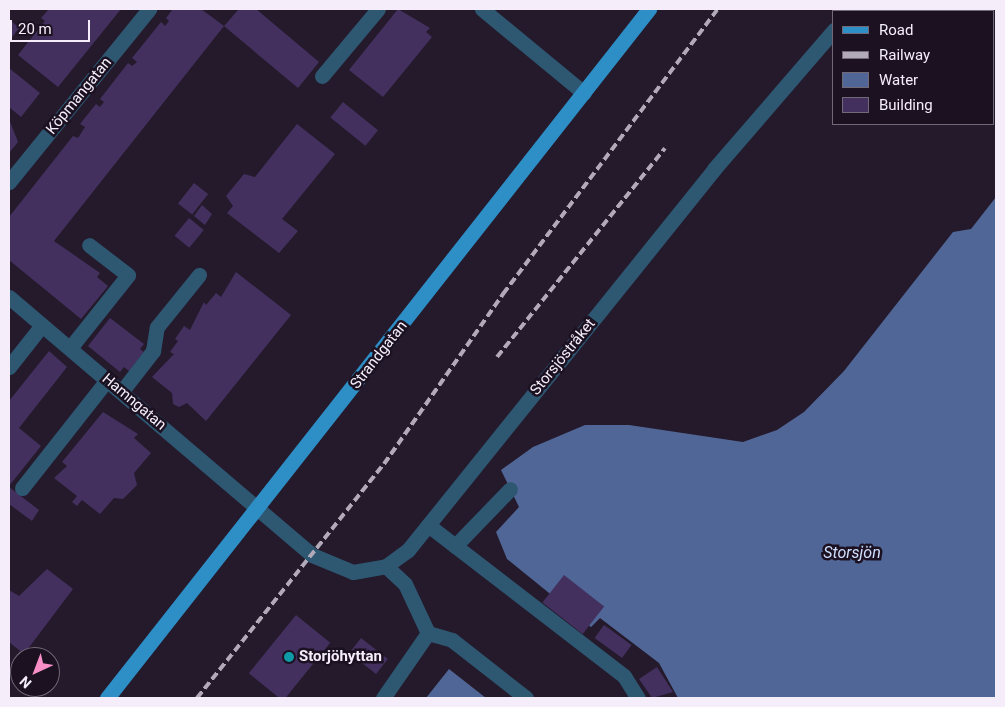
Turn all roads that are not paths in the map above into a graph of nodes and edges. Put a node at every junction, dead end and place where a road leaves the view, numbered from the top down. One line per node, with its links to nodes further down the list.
1 (149, 9): 8 (street, Köpmangatan)
2 (378, 9): 6 (street)
3 (482, 9): 7 (street)
4 (649, 9): 7 (main road, Strandgatan)
5 (832, 32): 20 (street, Storsjöstråket)
6 (322, 76)
7 (584, 93): 19 (main road, Strandgatan)
8 (9, 182)
9 (89, 245): 13 (street)
10 (199, 275): 16 (street)
11 (9, 297): 12 (street, Hamngatan)
12 (42, 325): 13 (street, Hamngatan); 14 (street)
13 (70, 348): 15 (street, Hamngatan)
14 (9, 367)
15 (107, 380): 16 (street, Hamngatan); 17 (street)
16 (122, 391): 19 (street, Hamngatan)
17 (22, 488)
18 (510, 489): 21 (street)
19 (258, 508): 22 (street, Storsjöstråket); 24 (main road, Strandgatan)
20 (428, 525): 21 (street); 22 (street, Storsjöstråket)
21 (455, 546): 27 (street)
22 (386, 566): 23 (street)
23 (428, 632): 25 (street); 26 (street)
24 (107, 698)
25 (383, 698)
26 (526, 698)
27 (638, 698)

